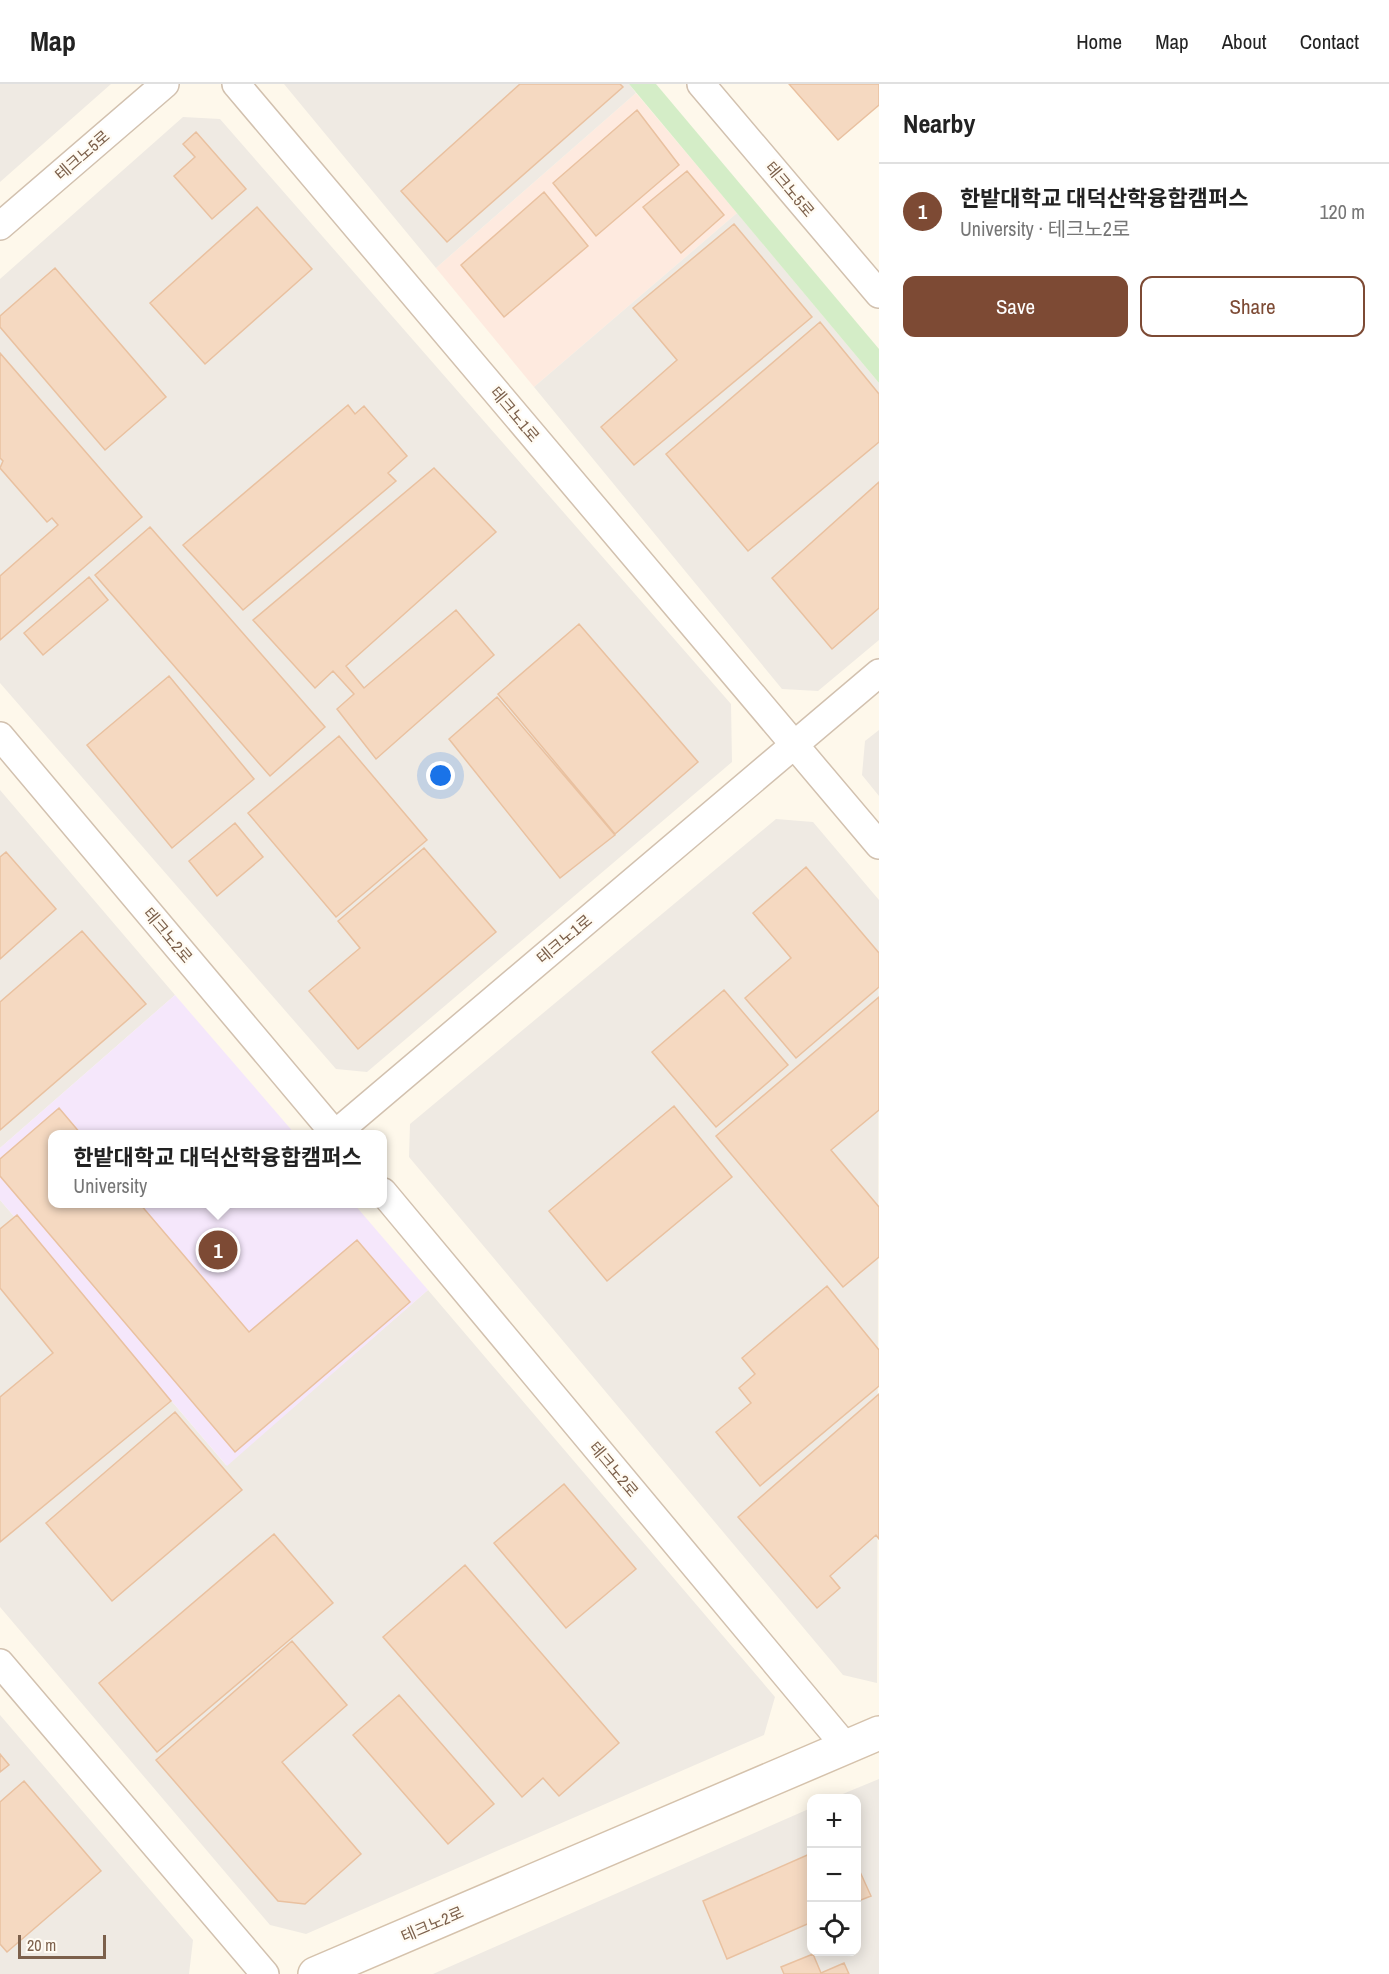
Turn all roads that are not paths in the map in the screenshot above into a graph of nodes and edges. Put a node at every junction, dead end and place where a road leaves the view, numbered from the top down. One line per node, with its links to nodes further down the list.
1 (165, 84): 4 (street, 테크노5로)
2 (236, 84): 8 (street, 테크노1로)
3 (700, 84): 5 (street, 테크노5로)
4 (0, 226)
5 (879, 294)
6 (879, 673): 8 (street, 테크노1로)
7 (0, 736): 10 (street, 테크노2로)
8 (794, 745): 9 (street, 테크노1로); 11 (street, 테크노1로)
9 (879, 846)
10 (332, 1130)
11 (340, 1130)
12 (387, 1197): 15 (street, 테크노2로)
13 (0, 1663): 16 (street)
14 (879, 1732): 15 (main road, 테크노2로)
15 (846, 1747): 17 (main road, 테크노2로)
16 (265, 1974)
17 (315, 1974)

